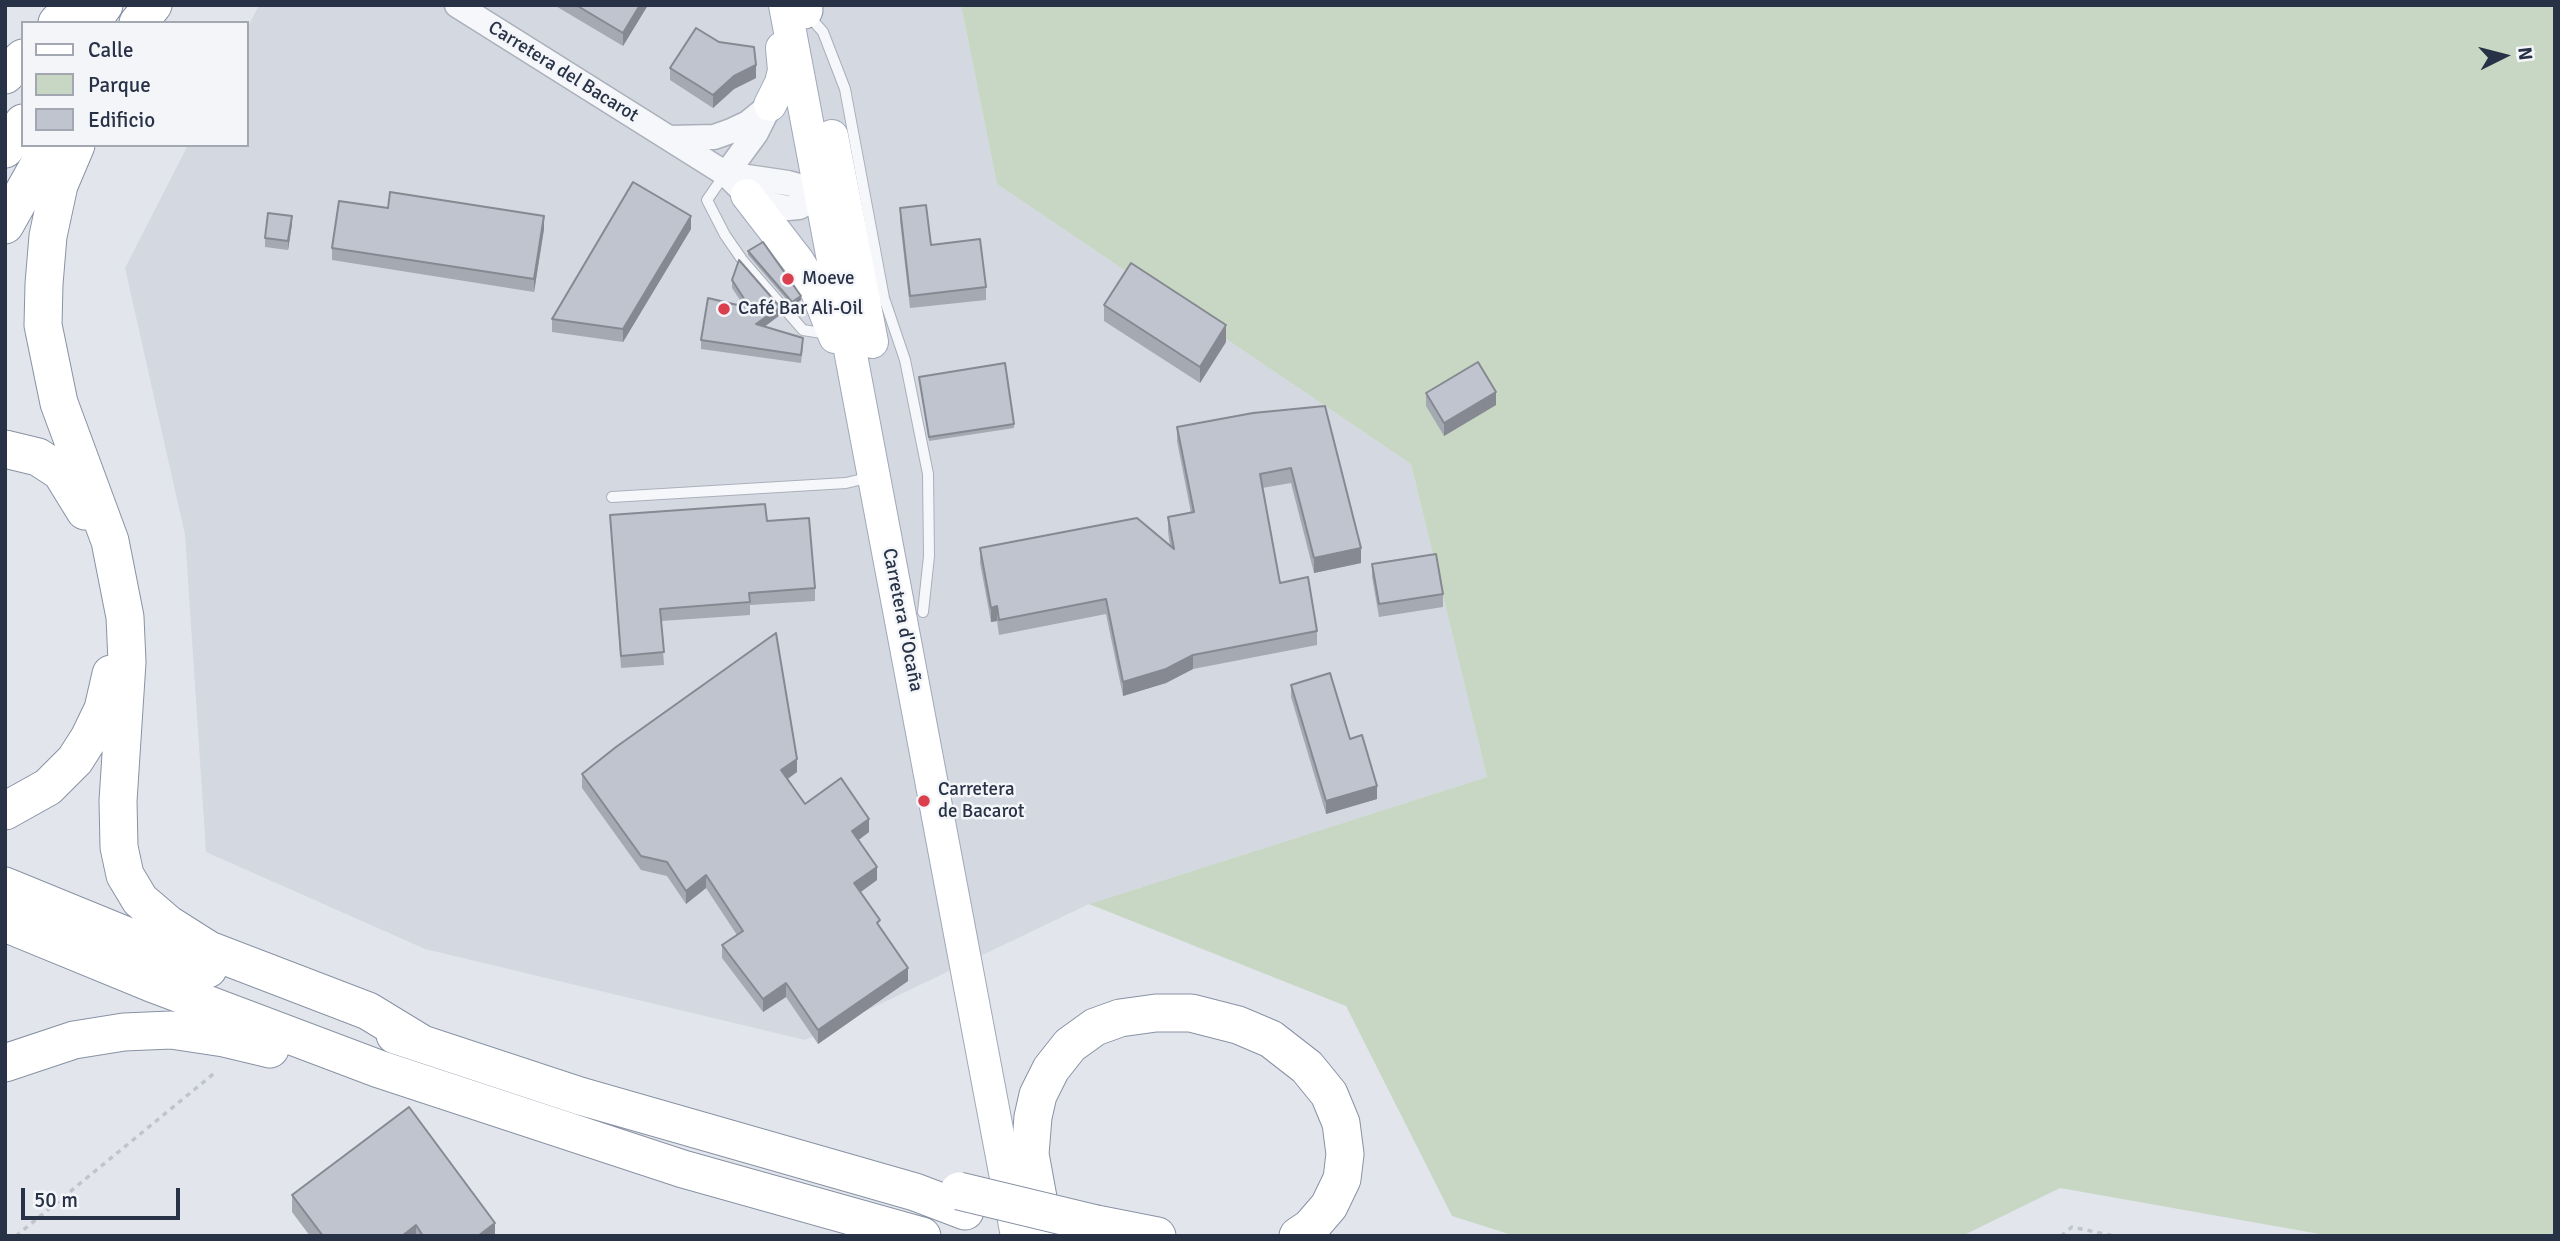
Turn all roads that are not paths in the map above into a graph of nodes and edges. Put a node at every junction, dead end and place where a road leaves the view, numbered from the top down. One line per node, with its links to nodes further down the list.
1 (73, 5): 6 (highway)
2 (104, 5): 7 (highway)
3 (156, 5): 8 (highway); 9 (highway)
4 (457, 5): 14 (street, Carretera del Bacarot)
5 (795, 12): 12 (main road); 19 (main road, Carretera d'Ocaña); 25 (main road, Carretera d'Ocaña); 26 (lane)
6 (59, 21)
7 (92, 21)
8 (140, 21)
9 (149, 21)
10 (21, 60): 11 (highway)
11 (5, 75)
12 (770, 105): 14 (street); 18 (street)
13 (21, 126): 17 (highway)
14 (669, 138): 18 (street, Carretera del Bacarot)
15 (49, 147): 20 (highway)
16 (75, 147): 30 (highway)
17 (5, 149)
18 (736, 184): 19 (street, Carretera del Bacarot); 21 (main road); 21 (lane)
19 (821, 196): 23 (main road, Carretera d'Ocaña); 25 (main road)
20 (5, 225)
21 (835, 335): 23 (main road)
22 (5, 449): 27 (highway)
23 (874, 476): 24 (lane); 34 (main road, Carretera d'Ocaña)
24 (612, 497)
25 (915, 573): 26 (main road, Carretera d'Ocaña)
26 (923, 612): 35 (main road, Carretera d'Ocaña)
27 (5, 811)
28 (5, 886): 30 (highway)
29 (5, 923): 33 (highway)
30 (419, 1042): 32 (highway)
31 (5, 1063): 33 (highway)
32 (1082, 1230): 37 (highway)
33 (909, 1232)
34 (1017, 1236)
35 (1033, 1236)
36 (1045, 1236): 38 (highway)
37 (1157, 1236)
38 (1298, 1236)

